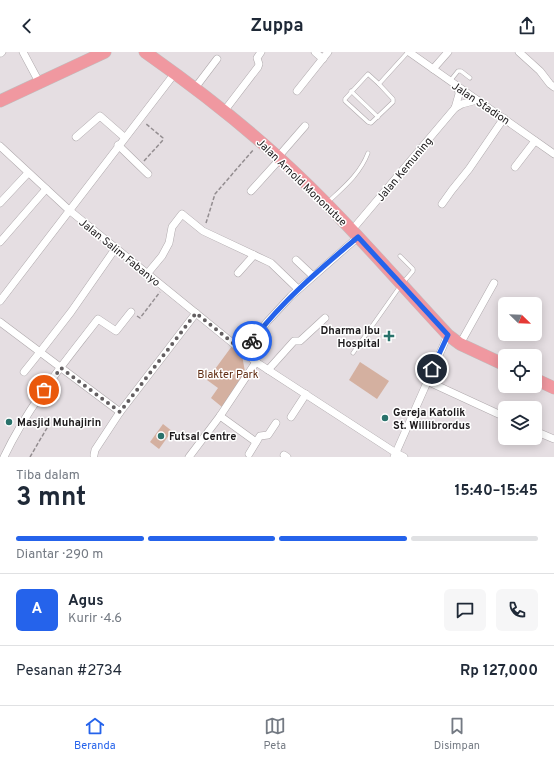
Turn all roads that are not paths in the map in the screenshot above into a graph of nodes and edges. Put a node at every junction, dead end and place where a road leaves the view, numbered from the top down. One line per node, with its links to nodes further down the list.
1 (23, 52): 16 (street)
2 (105, 52): 16 (highway)
3 (145, 52): 13 (highway, Jalan Arnold Mononutue)
4 (260, 52): 26 (street)
5 (315, 52): 11 (street)
6 (328, 52): 11 (street)
7 (408, 52): 12 (street, Jalan Stadion); 17 (lane)
8 (448, 52): 12 (street)
9 (519, 52): 18 (street)
10 (217, 59): 19 (street)
11 (323, 59): 21 (street)
12 (434, 69): 15 (street, Jalan Stadion)
13 (175, 73): 19 (highway, Jalan Arnold Mononutue); 31 (street)
14 (470, 78): 15 (lane)
15 (450, 81): 20 (street, Jalan Stadion)
16 (39, 82): 24 (highway)
17 (379, 84): 22 (lane); 27 (lane)
18 (554, 87)
19 (195, 88): 26 (highway, Jalan Arnold Mononutue)
20 (458, 88): 23 (street, Jalan Stadion); 25 (street)
21 (297, 91)
22 (351, 91): 27 (lane); 27 (lane)
23 (477, 100): 25 (street, Jalan Kemuning); 28 (street, Jalan Stadion)
24 (0, 101)
25 (455, 108): 47 (street, Jalan Kemuning)
26 (225, 110): 37 (highway, Jalan Arnold Mononutue)
27 (378, 117)
28 (504, 118): 32 (street, Jalan Stadion); 45 (street)
29 (305, 126): 37 (street)
30 (76, 137): 31 (street)
31 (124, 137): 33 (street)
32 (535, 141): 36 (street, Jalan Stadion); 38 (street)
33 (118, 145): 40 (street); 46 (street)
34 (0, 146): 39 (street, Jalan Salim Fabanyo)
35 (368, 152): 44 (lane)
36 (554, 154)
37 (279, 158): 42 (street); 44 (highway, Jalan Arnold Mononutue)
38 (515, 167)
39 (28, 173): 41 (street, Jalan Salim Fabanyo); 43 (street)
40 (148, 174)
41 (46, 190): 46 (street, Jalan Salim Fabanyo); 48 (street)
42 (251, 191)
43 (0, 203)
44 (326, 204): 47 (highway, Jalan Arnold Mononutue)
45 (442, 204)
46 (69, 210): 49 (street, Jalan Salim Fabanyo); 59 (street)
47 (355, 233): 55 (street, Jalan Kemuning); 57 (highway, Jalan Arnold Mononutue)
48 (0, 242)
49 (115, 249): 54 (street, Jalan Salim Fabanyo); 66 (street)
50 (254, 255): 53 (street); 54 (street); 58 (street)
51 (400, 256): 57 (lane)
52 (296, 260): 55 (street)
53 (238, 273)
54 (147, 274): 61 (street, Jalan Salim Fabanyo)
55 (313, 276): 58 (street, Jalan Kemuning)
56 (494, 283): 65 (street)
57 (401, 285): 64 (highway, Jalan Arnold Mononutue); 68 (lane)
58 (298, 289): 67 (street, Jalan Kemuning)
59 (0, 301)
60 (131, 312): 71 (street)
61 (196, 313): 67 (street, Jalan Salim Fabanyo); 78 (street)
62 (325, 318): 72 (street)
63 (0, 322): 66 (street)
64 (448, 335): 65 (highway, Jalan Arnold Mononutue); 74 (street)
65 (460, 344): 70 (highway, Jalan Arnold Mononutue)
66 (40, 352): 71 (street); 73 (street)
67 (244, 352): 69 (street, Jalan Salim Fabanyo)
68 (353, 353)
69 (256, 362): 72 (street, Jalan Salim Fabanyo); 80 (street)
70 (498, 363)
71 (61, 368): 78 (street); 89 (street)
72 (268, 370): 77 (street, Jalan Salim Fabanyo)
73 (24, 372)
74 (427, 381): 79 (street); 88 (street)
75 (542, 382): 76 (highway)
76 (554, 388)
77 (306, 394): 81 (street); 88 (street, Jalan Salim Fabanyo)
78 (120, 412): 87 (street)
79 (498, 414)
80 (220, 416): 85 (street); 90 (street)
81 (291, 417)
82 (276, 423): 85 (street)
83 (542, 434): 84 (street)
84 (554, 439)
85 (256, 442): 86 (street)
86 (249, 454)
87 (94, 455)
88 (395, 455): 91 (street, Jalan Salim Fabanyo)
89 (4, 457)
90 (189, 457)
91 (404, 457)

